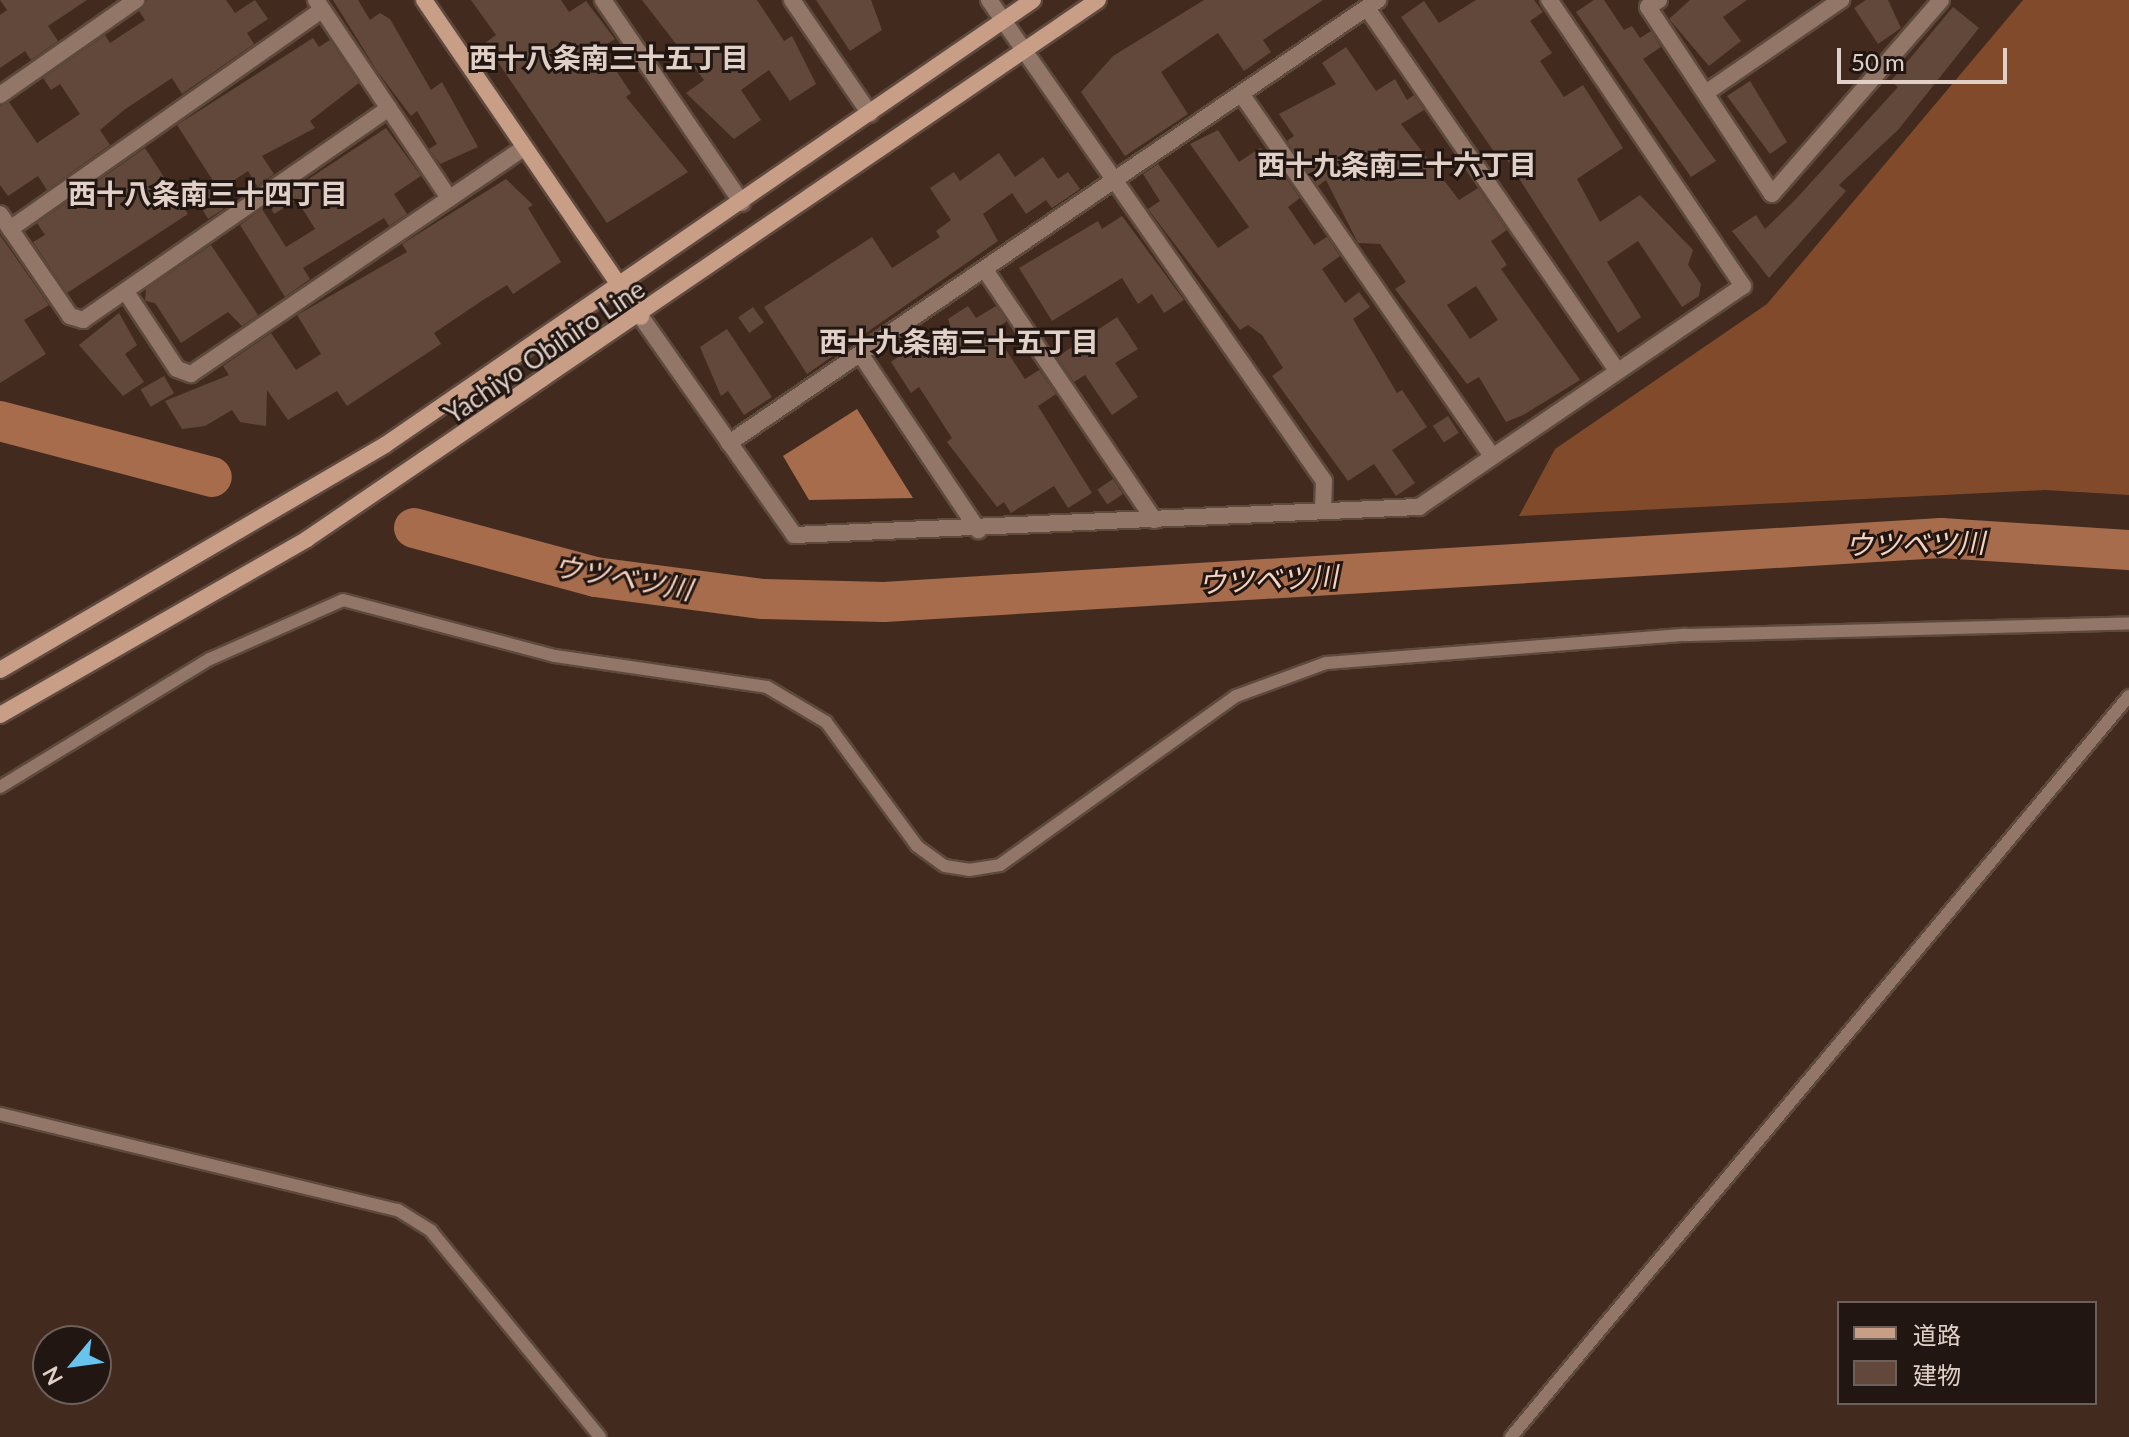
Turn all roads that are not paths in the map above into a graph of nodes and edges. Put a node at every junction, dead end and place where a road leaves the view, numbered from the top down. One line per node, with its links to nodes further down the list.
1 (136, 0): 17 (street)
2 (424, 0): 21 (main road)
3 (603, 0): 24 (street)
4 (792, 0): 20 (street)
5 (989, 0): 14 (street)
6 (1033, 0): 14 (main road, Yachiyo Obihiro Line)
7 (1098, 0): 15 (main road, Yachiyo Obihiro Line)
8 (1549, 0): 32 (street)
9 (1659, 0): 16 (street)
10 (1841, 0): 16 (street)
11 (1941, 0): 16 (street)
12 (1373, 4): 18 (street); 32 (street)
13 (319, 5): 19 (street); 26 (street)
14 (1003, 21): 15 (street); 20 (main road, Yachiyo Obihiro Line)
15 (1024, 50): 22 (street); 30 (main road, Yachiyo Obihiro Line)
16 (1707, 92)
17 (0, 95)
18 (1242, 95): 22 (street); 34 (street)
19 (389, 108): 23 (street); 29 (street)
20 (870, 114): 24 (main road, Yachiyo Obihiro Line)
21 (523, 148): 23 (street); 28 (main road)
22 (1115, 182): 27 (street); 35 (street)
23 (449, 198): 29 (street)
24 (742, 203): 28 (main road, Yachiyo Obihiro Line)
25 (0, 214): 26 (street)
26 (10, 229): 29 (street)
27 (985, 270): 31 (street); 36 (street)
28 (619, 286): 30 (main road); 39 (main road, Yachiyo Obihiro Line)
29 (126, 292)
30 (641, 317): 33 (street); 41 (main road, Yachiyo Obihiro Line)
31 (861, 355): 33 (street); 37 (street)
32 (1617, 370): 34 (street)
33 (729, 443): 37 (street)
34 (1492, 456): 35 (street)
35 (1323, 511): 36 (street)
36 (1154, 520): 37 (street)
37 (978, 530)
38 (2129, 623): 42 (lane)
39 (0, 670)
40 (2129, 696): 45 (lane)
41 (0, 715)
42 (0, 787)
43 (0, 1114): 44 (lane)
44 (600, 1437)
45 (1511, 1437)

